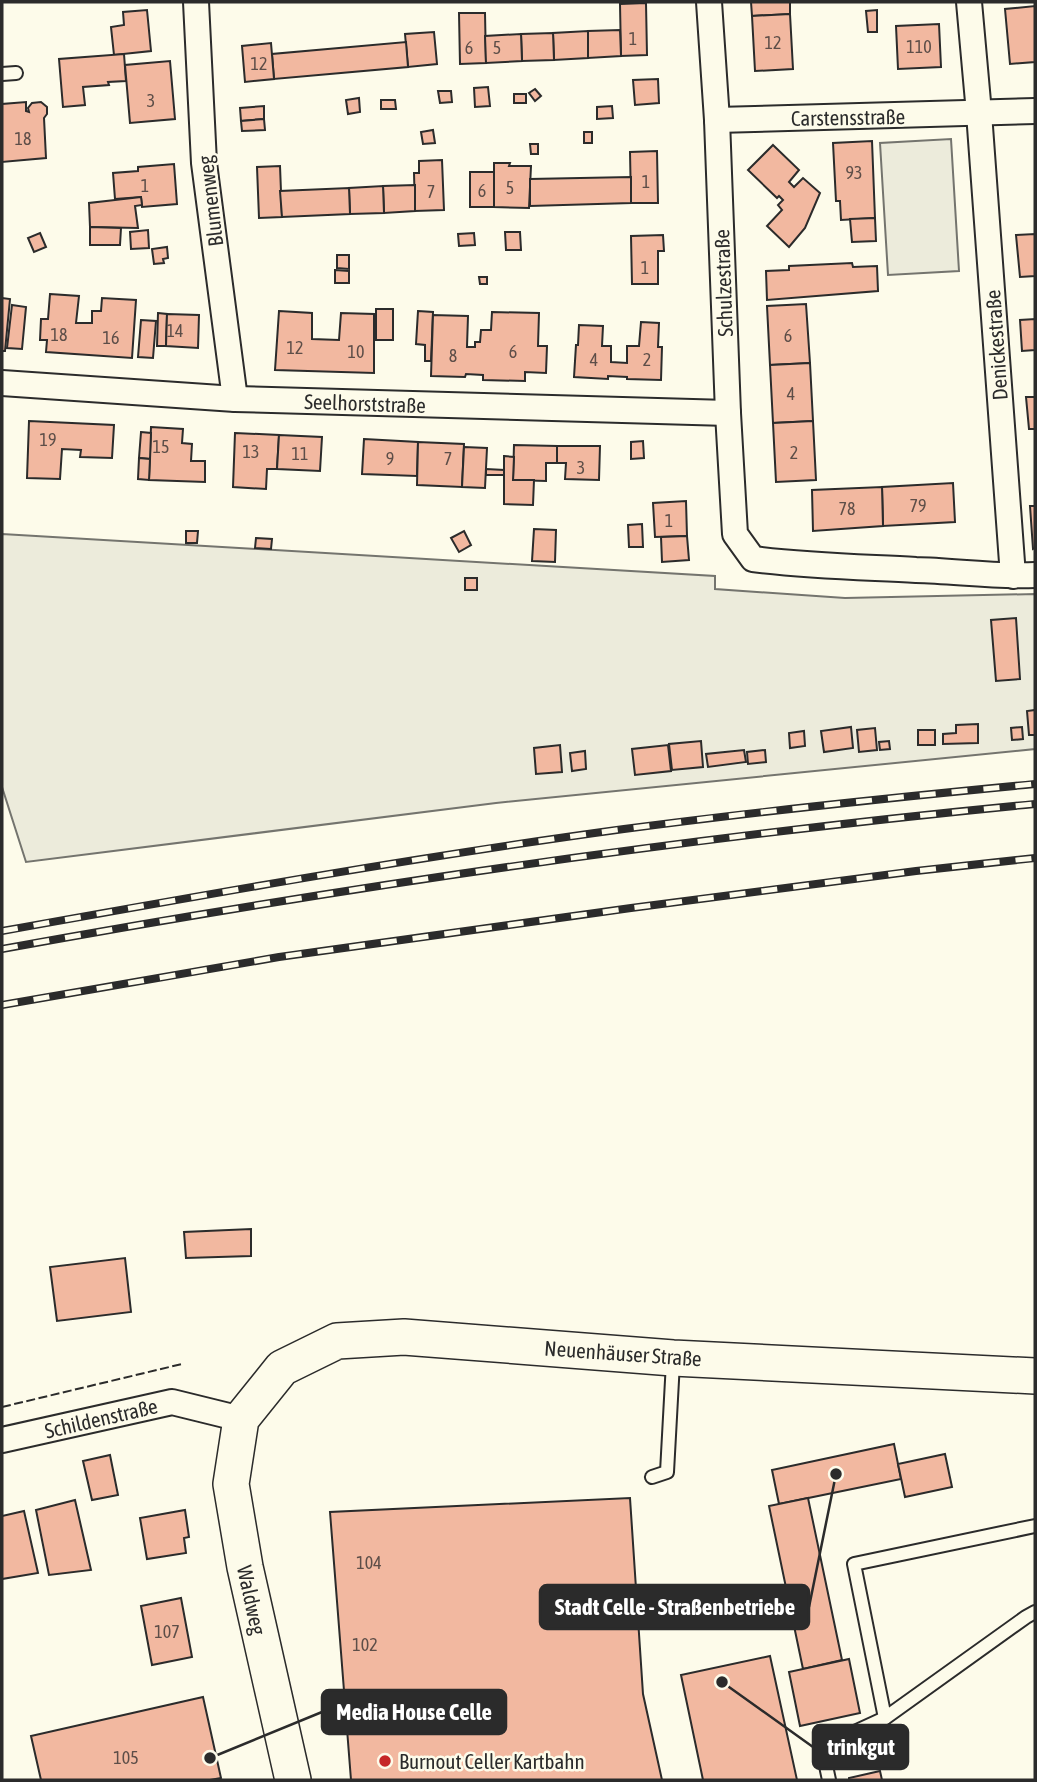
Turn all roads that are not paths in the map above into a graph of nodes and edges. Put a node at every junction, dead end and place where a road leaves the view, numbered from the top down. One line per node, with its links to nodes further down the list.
1 (196, 2): 10 (street, Blumenweg)
2 (709, 2): 8 (street, Schulzestraße)
3 (968, 2): 7 (street)
4 (16, 72): 5 (lane)
5 (2, 74)
6 (1035, 111): 7 (street, Carstensstraße)
7 (979, 113): 8 (street, Carstensstraße); 13 (street, Denickestraße)
8 (717, 120): 11 (street, Schulzestraße)
9 (2, 383): 10 (street, Seelhorststraße)
10 (235, 399): 11 (street, Seelhorststraße)
11 (728, 413): 12 (street, Schulzestraße)
12 (753, 559): 13 (street, Denickestraße)
13 (1024, 575)
14 (673, 1358): 15 (street, Neuenhäuser Straße); 16 (street, Neuenhäuser Straße); 18 (lane)
15 (1035, 1376)
16 (242, 1419): 17 (street, Schildenstraße); 22 (street, Waldweg)
17 (2, 1440)
18 (652, 1477)
19 (1035, 1526): 21 (lane)
20 (1035, 1612): 21 (lane)
21 (885, 1718): 23 (lane)
22 (293, 1780)
23 (829, 1780)

